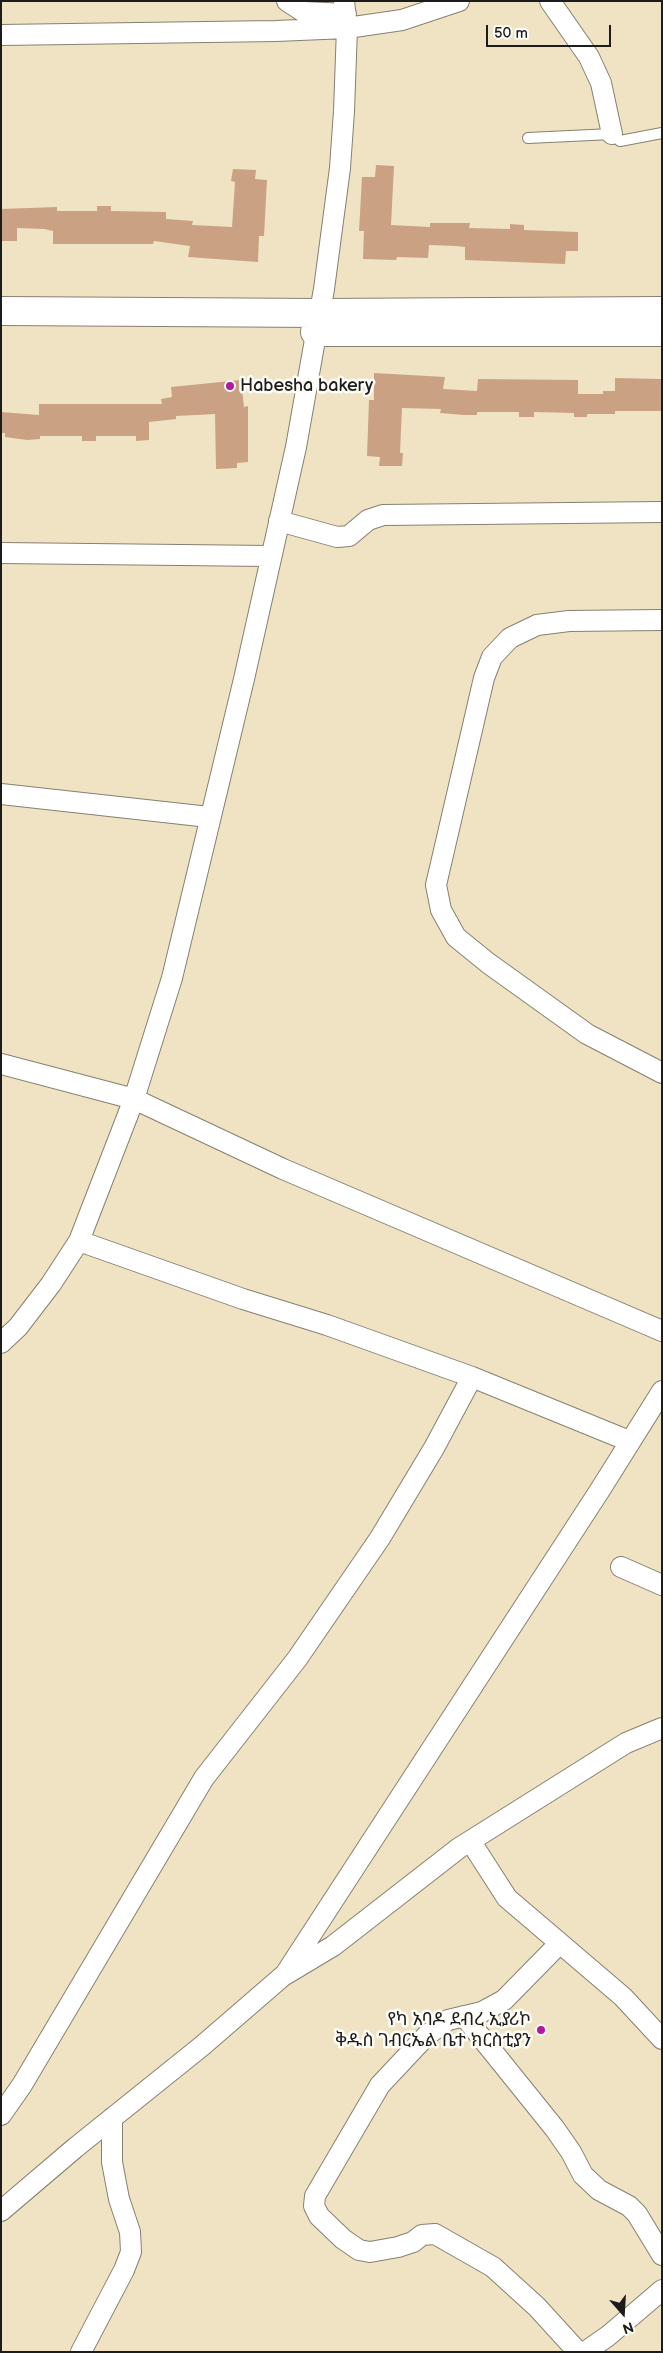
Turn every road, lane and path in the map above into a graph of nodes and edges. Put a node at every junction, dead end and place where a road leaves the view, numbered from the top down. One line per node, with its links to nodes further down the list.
1 (287, 1): 4 (street)
2 (459, 1): 4 (street)
3 (550, 1): 6 (street)
4 (346, 14): 5 (street); 11 (street)
5 (1, 35)
6 (612, 134): 7 (lane); 8 (lane)
7 (662, 134)
8 (528, 138)
9 (1, 311): 11 (street)
10 (662, 311): 11 (street)
11 (318, 322): 12 (street); 13 (street); 15 (street)
12 (1, 329)
13 (662, 332)
14 (662, 512): 15 (street)
15 (279, 521): 17 (street)
16 (1, 553): 17 (street)
17 (270, 556): 20 (street)
18 (662, 620): 22 (street)
19 (1, 794): 20 (street)
20 (209, 817): 23 (street)
21 (1, 1064): 23 (street)
22 (662, 1072)
23 (134, 1099): 24 (street); 25 (street)
24 (79, 1241): 26 (street); 27 (street)
25 (662, 1331)
26 (1, 1342)
27 (472, 1377): 29 (street); 38 (street)
28 (662, 1390): 29 (street)
29 (629, 1441): 35 (street)
30 (621, 1567): 31 (street)
31 (662, 1585)
32 (662, 1728): 33 (street)
33 (471, 1842): 34 (street); 35 (street)
34 (559, 1944): 36 (street); 37 (street)
35 (283, 1976): 39 (street)
36 (464, 2016): 41 (street); 44 (street)
37 (662, 2039)
38 (1, 2115)
39 (112, 2118): 40 (street); 43 (street)
40 (1, 2211)
41 (662, 2255)
42 (662, 2290): 45 (street)
43 (81, 2352)
44 (578, 2352)
45 (585, 2352)

